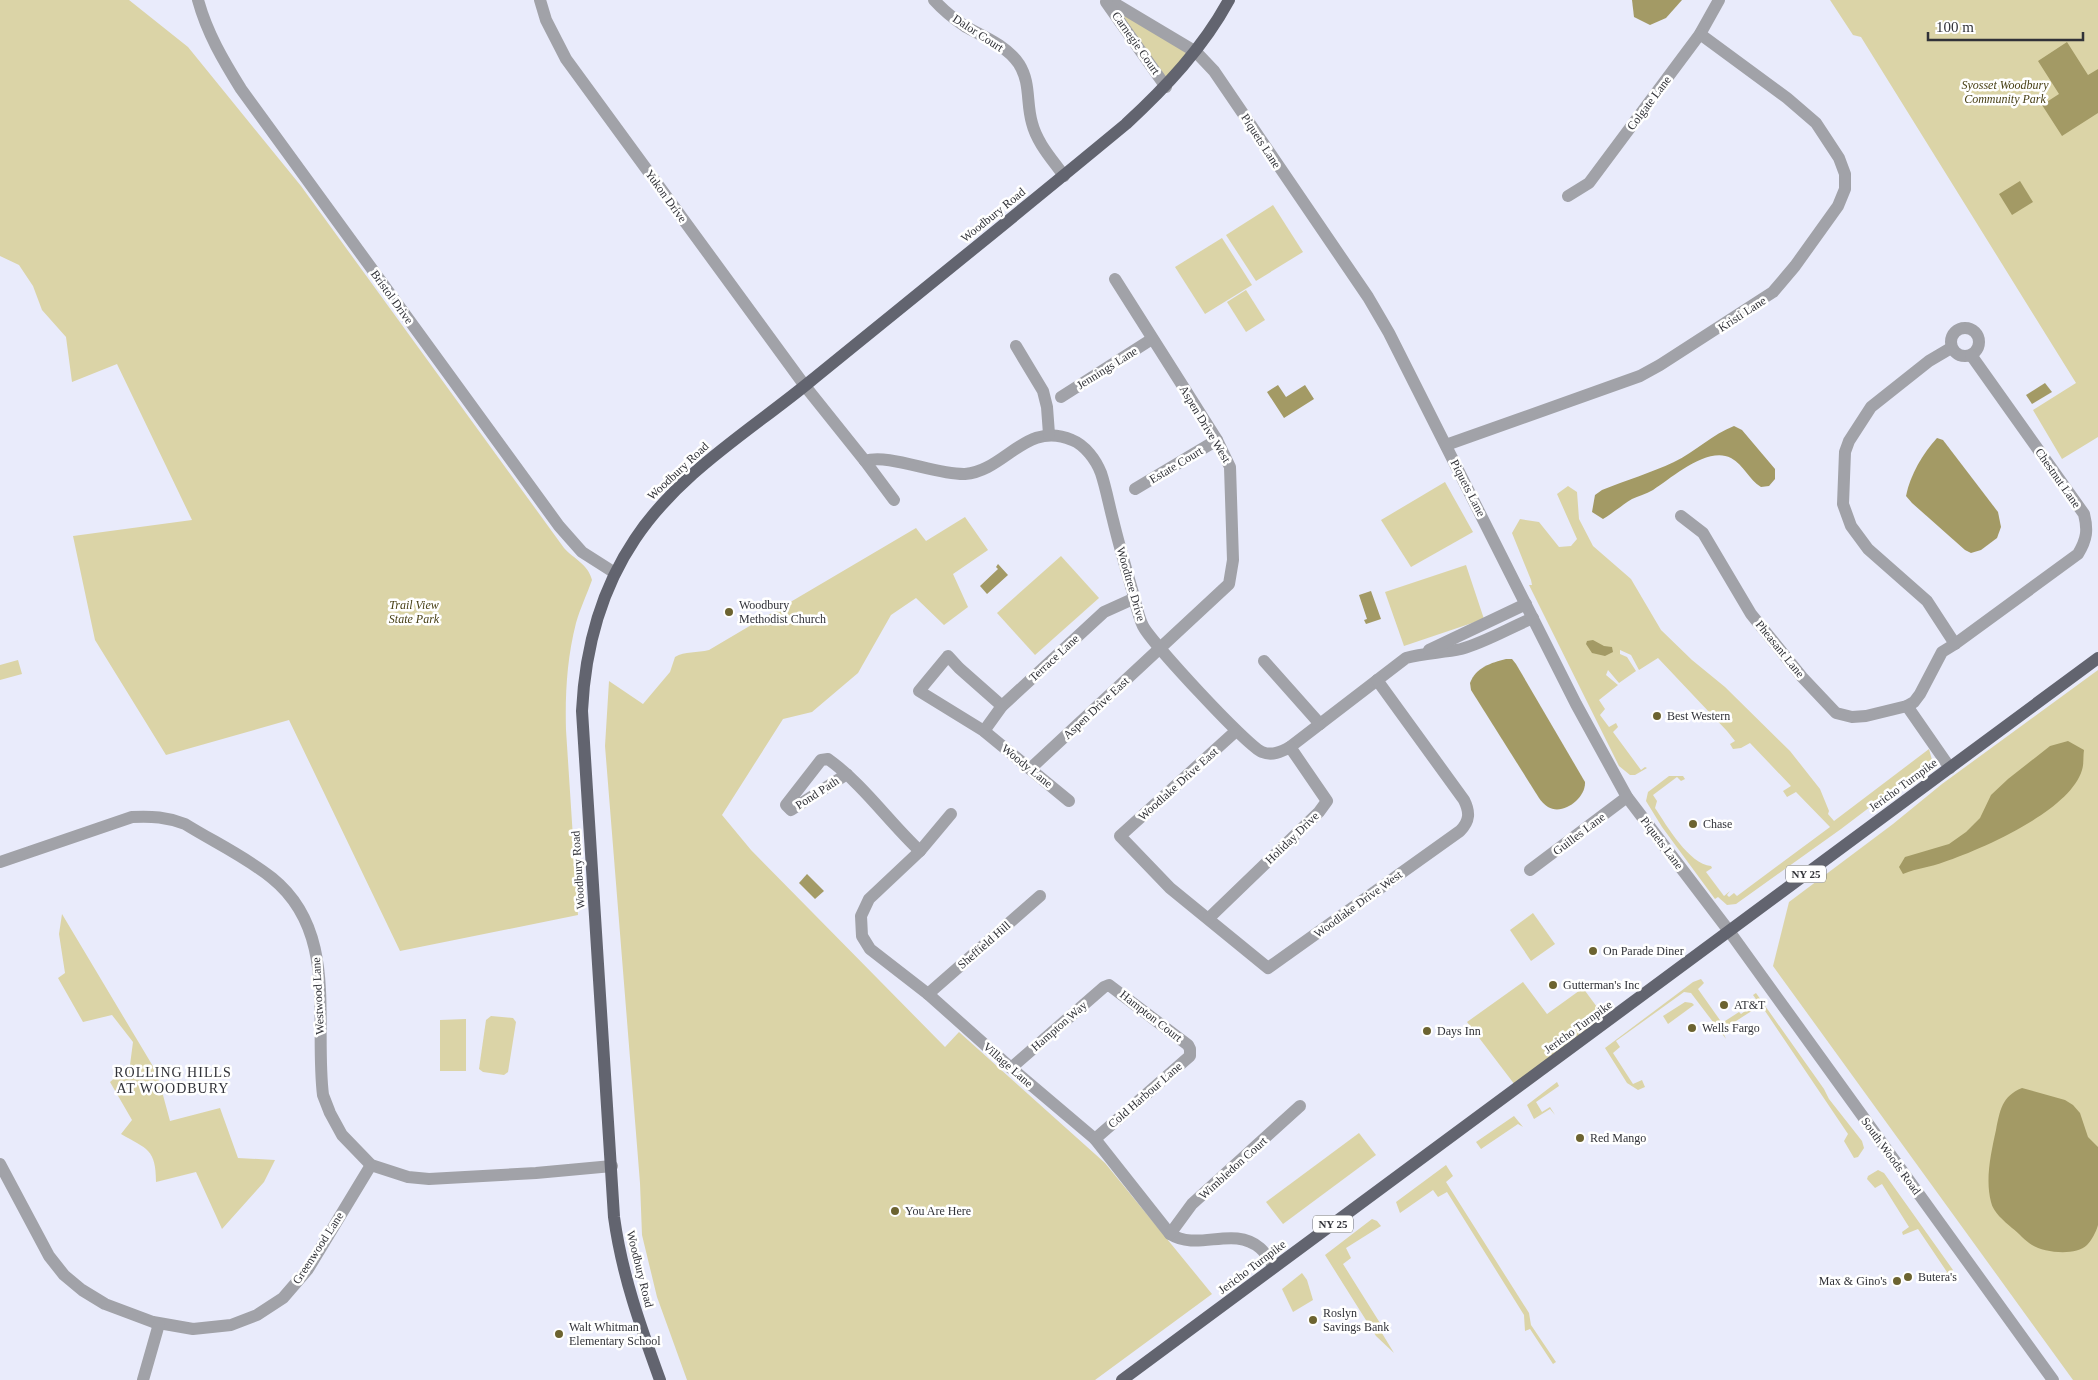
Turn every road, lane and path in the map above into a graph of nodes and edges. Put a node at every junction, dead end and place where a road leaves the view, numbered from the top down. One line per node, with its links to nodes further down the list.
1 (198, 0): 27 (street, Bristol Drive)
2 (540, 0): 18 (street, Yukon Drive)
3 (934, 0): 11 (street, Dalor Court)
4 (1105, 0): 10 (street, Carnegie Court)
5 (1109, 0): 9 (street, Carnegie Court)
6 (1230, 0): 9 (main road, Woodbury Road)
7 (1720, 0): 8 (street, Colgate Lane)
8 (1700, 34): 12 (street, Colgate Lane); 22 (street, Kristi Lane)
9 (1196, 52): 10 (main road, Woodbury Road); 22 (street, Piquets Lane)
10 (1166, 87): 11 (main road, Woodbury Road)
11 (1064, 176): 18 (main road, Woodbury Road)
12 (1568, 196)
13 (1115, 279): 14 (street, Aspen Drive West)
14 (1152, 339): 19 (street, Jennings Lane); 21 (street, Aspen Drive West)
15 (1016, 346): 20 (street)
16 (1952, 348): 17 (street); 17 (street); 31 (street)
17 (1971, 356): 31 (street, Chestnut Lane)
18 (805, 386): 23 (street); 27 (main road, Woodbury Road)
19 (1061, 397)
20 (1049, 434): 23 (street); 28 (street, Woodtree Drive)
21 (1217, 440): 24 (street, Estate Court); 32 (street, Aspen Drive West)
22 (1446, 444): 29 (street, Piquets Lane)
23 (865, 461): 25 (street)
24 (1136, 489)
25 (894, 500)
26 (1681, 516): 37 (street, Pheasant Lane)
27 (615, 572): 64 (main road, Woodbury Road)
28 (1134, 598): 32 (street, Woodtree Drive); 38 (street, Terrace Lane)
29 (1526, 604): 30 (street, Piquets Lane); 33 (street, Woodtree Drive)
30 (1533, 618): 33 (street, Woodtree Drive); 46 (street, Piquets Lane)
31 (1955, 644): 37 (street, Chestnut Lane)
32 (1161, 648): 41 (street, Woodtree Drive); 44 (street, Aspen Drive East)
33 (1421, 654): 36 (street, Woodtree Drive)
34 (2098, 658): 43 (main road, Jericho Turnpike / NY 25)
35 (1264, 661): 39 (street)
36 (1377, 680): 39 (street, Woodtree Drive); 54 (street, Woodlake Drive West)
37 (1910, 704): 43 (street)
38 (1002, 706): 40 (street, Terrace Lane); 40 (street, Woody Lane)
39 (1320, 724): 42 (street, Woodtree Drive)
40 (984, 731): 44 (street, Woody Lane)
41 (1236, 731): 42 (street, Woodtree Drive); 49 (street, Woodlake Drive East)
42 (1290, 747): 54 (street, Holiday Drive)
43 (1953, 765): 55 (main road, Jericho Turnpike / NY 25)
44 (1031, 768): 47 (street, Woody Lane)
45 (847, 774): 45 (street, Pond Path); 50 (street, Pond Path)
46 (1627, 797): 52 (street, Guilles Lane); 55 (street, Piquets Lane)
47 (1069, 801)
48 (951, 814): 50 (street, Village Lane)
49 (1120, 836): 54 (street, Woodlake Drive West)
50 (920, 850): 57 (street, Village Lane)
51 (0, 862): 63 (street, Westwood Lane)
52 (1530, 870)
53 (1040, 896): 57 (street, Sheffield Hill)
54 (1209, 918)
55 (1729, 932): 66 (main road, Jericho Turnpike / NY 25); 71 (street, South Woods Road)
56 (1109, 985): 58 (street, Hampton Court); 59 (street, Hampton Way)
57 (928, 994): 59 (street, Village Lane)
58 (1190, 1049): 61 (street, Cold Harbour Lane)
59 (1011, 1068): 61 (street, Village Lane)
60 (1300, 1106): 65 (street, Wimbledon Court)
61 (1095, 1139): 65 (street, Village Lane)
62 (0, 1164): 67 (street, Greenwood Lane)
63 (371, 1165): 64 (street, Westwood Lane); 67 (street, Greenwood Lane)
64 (612, 1166): 69 (main road, Woodbury Road)
65 (1170, 1234): 66 (street)
66 (1274, 1267): 70 (main road, Jericho Turnpike / NY 25)
67 (159, 1324): 68 (street)
68 (143, 1380)
69 (660, 1380)
70 (1122, 1380)
71 (2052, 1380)

